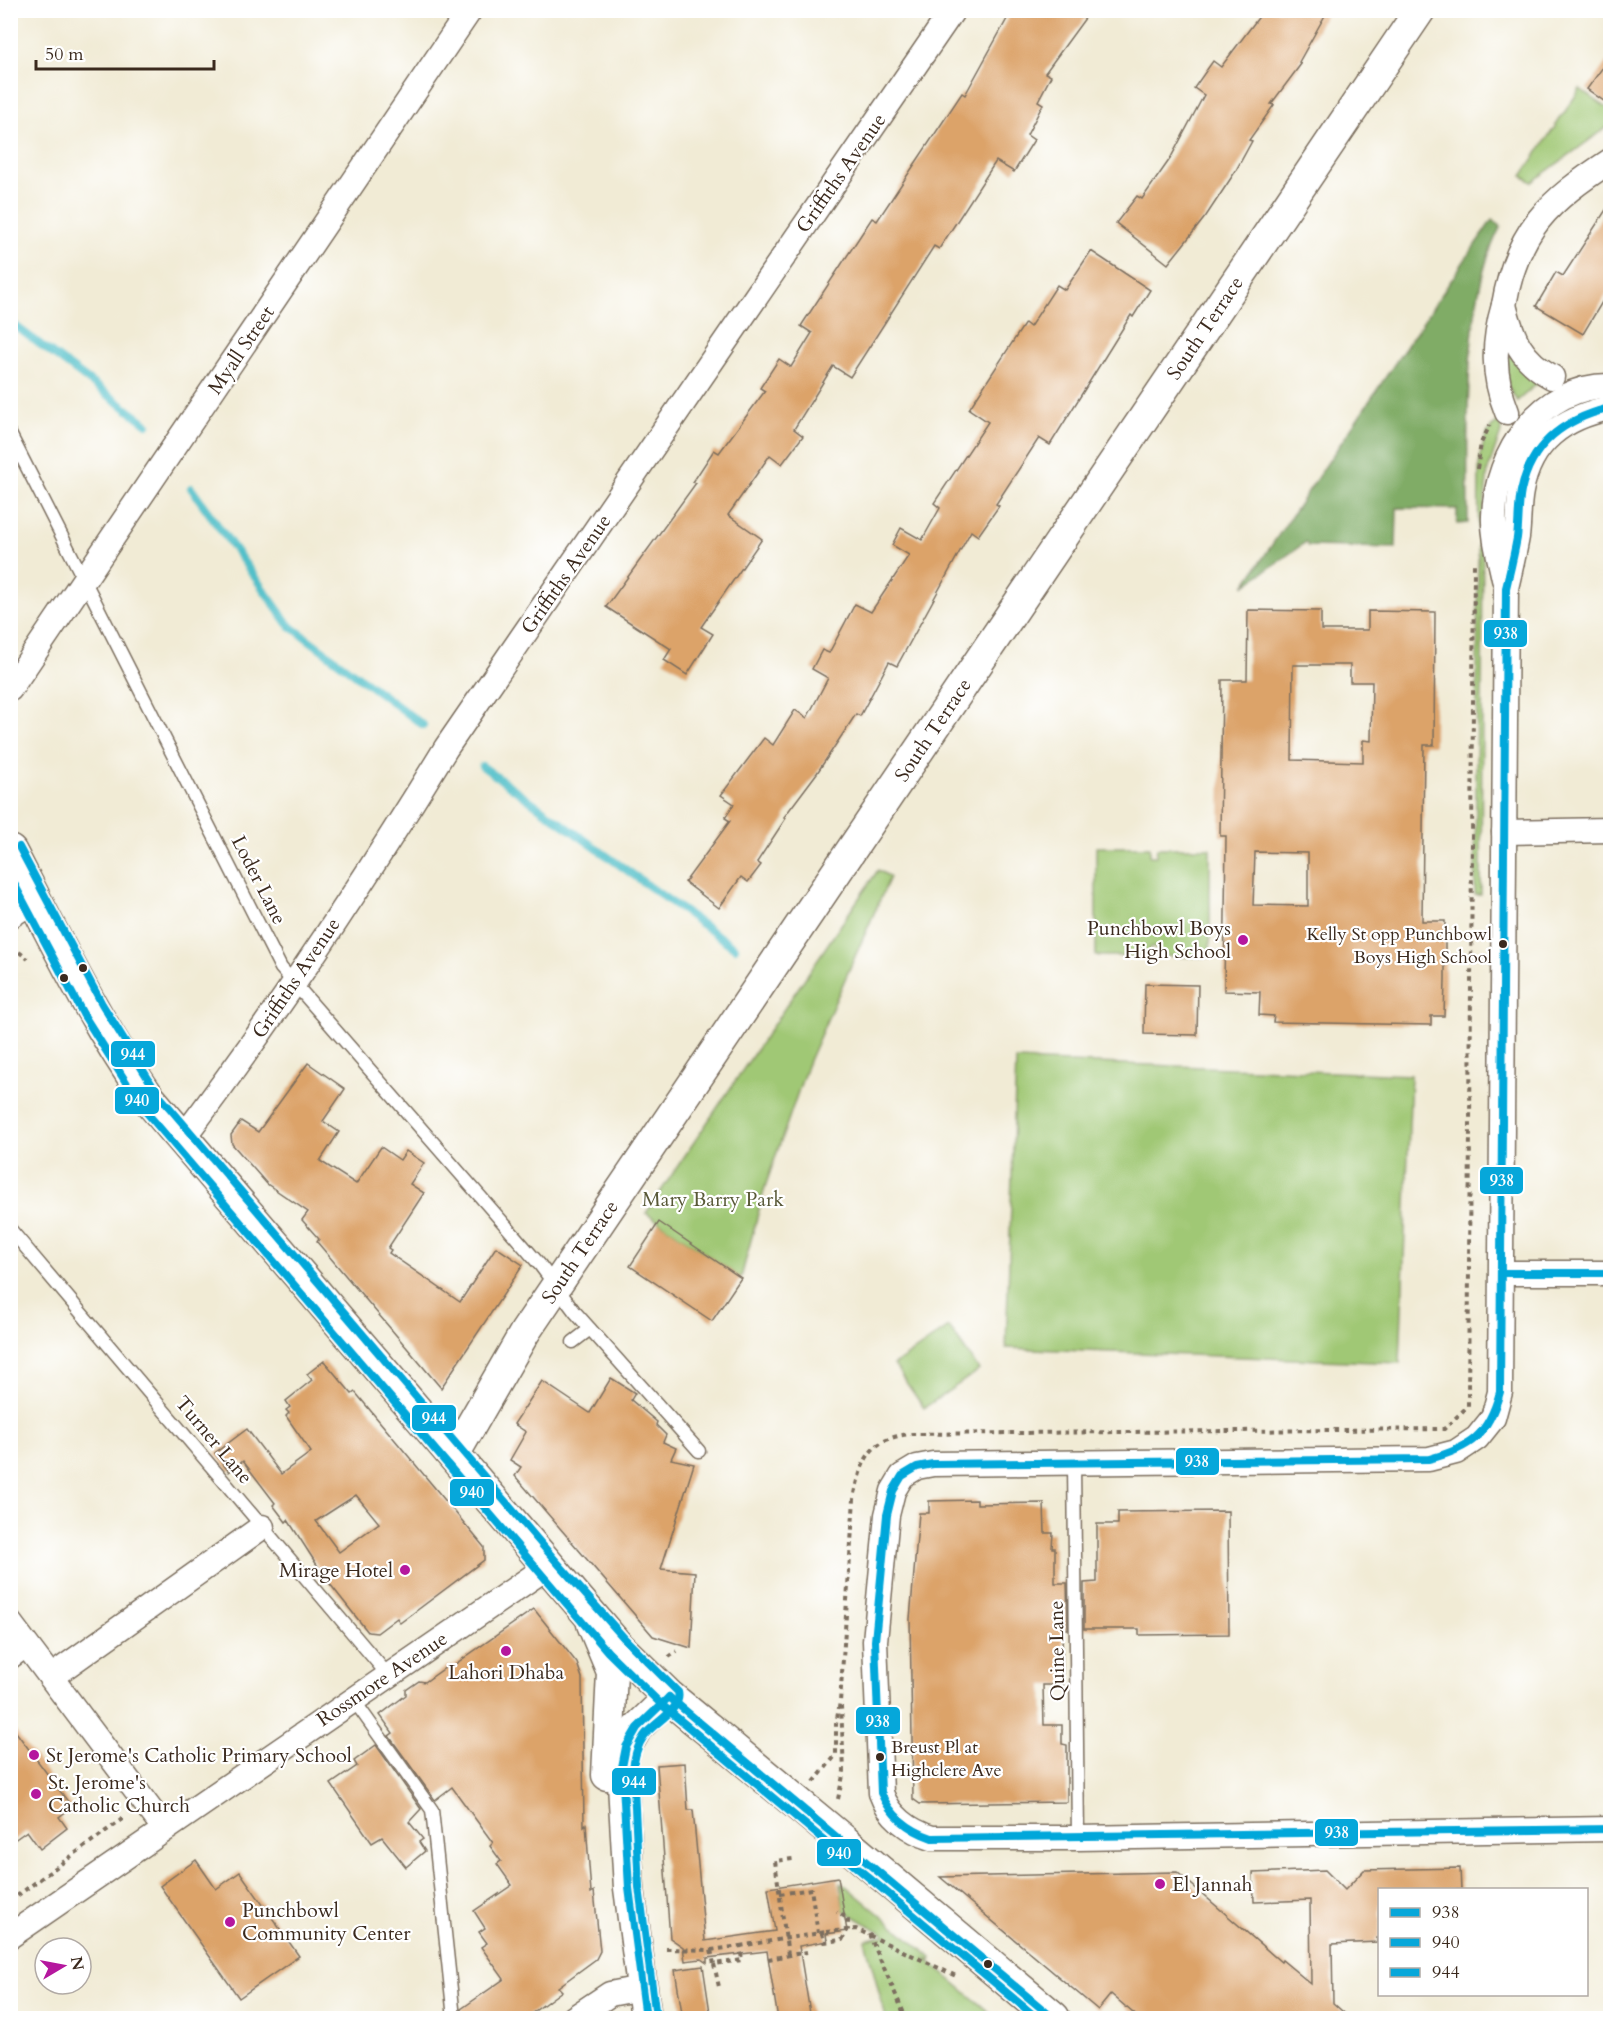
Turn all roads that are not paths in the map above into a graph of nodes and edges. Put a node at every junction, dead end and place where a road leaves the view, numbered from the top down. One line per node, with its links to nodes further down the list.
1 (470, 10): 11 (street, Myall Street)
2 (953, 10): 18 (street, Griffiths Avenue)
3 (1420, 10): 23 (street, South Terrace)
4 (1611, 161): 5 (street)
5 (1504, 305): 6 (street); 9 (street)
6 (1552, 377)
7 (1611, 386): 12 (street)
8 (1611, 408): 12 (street)
9 (1499, 418)
10 (10, 434): 11 (lane, Loder Lane)
11 (85, 580): 13 (street, Myall Street); 18 (lane, Loder Lane)
12 (1506, 588): 15 (street)
13 (10, 688)
14 (1611, 830): 15 (street)
15 (1504, 832): 21 (street)
16 (10, 852): 17 (main road)
17 (23, 908): 19 (main road)
18 (293, 982): 19 (street, Griffiths Avenue); 23 (lane, Loder Lane)
19 (182, 1139): 27 (main road)
20 (10, 1230): 29 (lane, Turner Lane)
21 (1502, 1273): 22 (street); 28 (street)
22 (1611, 1273)
23 (556, 1287): 24 (lane, Loder Lane); 27 (street, South Terrace)
24 (590, 1329): 25 (lane); 26 (lane, Loder Lane)
25 (573, 1342)
26 (699, 1451)
27 (454, 1455): 30 (main road)
28 (1074, 1463): 42 (lane, Quine Lane); 42 (street)
29 (262, 1527): 35 (lane, Turner Lane); 36 (street)
30 (547, 1567): 31 (main road); 35 (street, Rossmore Avenue)
31 (585, 1609): 37 (main road); 39 (street)
32 (10, 1623): 33 (street)
33 (30, 1649): 34 (lane); 36 (street)
34 (10, 1664)
35 (388, 1675): 38 (street, Rossmore Avenue)
36 (51, 1677): 40 (street)
37 (669, 1697): 39 (street); 48 (main road, bridge)
38 (353, 1699): 40 (street, Rossmore Avenue); 45 (lane)
39 (624, 1826): 44 (street)
40 (164, 1828): 43 (street, Rossmore Avenue)
41 (1611, 1829): 42 (street)
42 (1078, 1838)
43 (10, 1936)
44 (641, 1988): 46 (street); 47 (street)
45 (454, 2019)
46 (574, 2019)
47 (646, 2019)
48 (1053, 2019)

